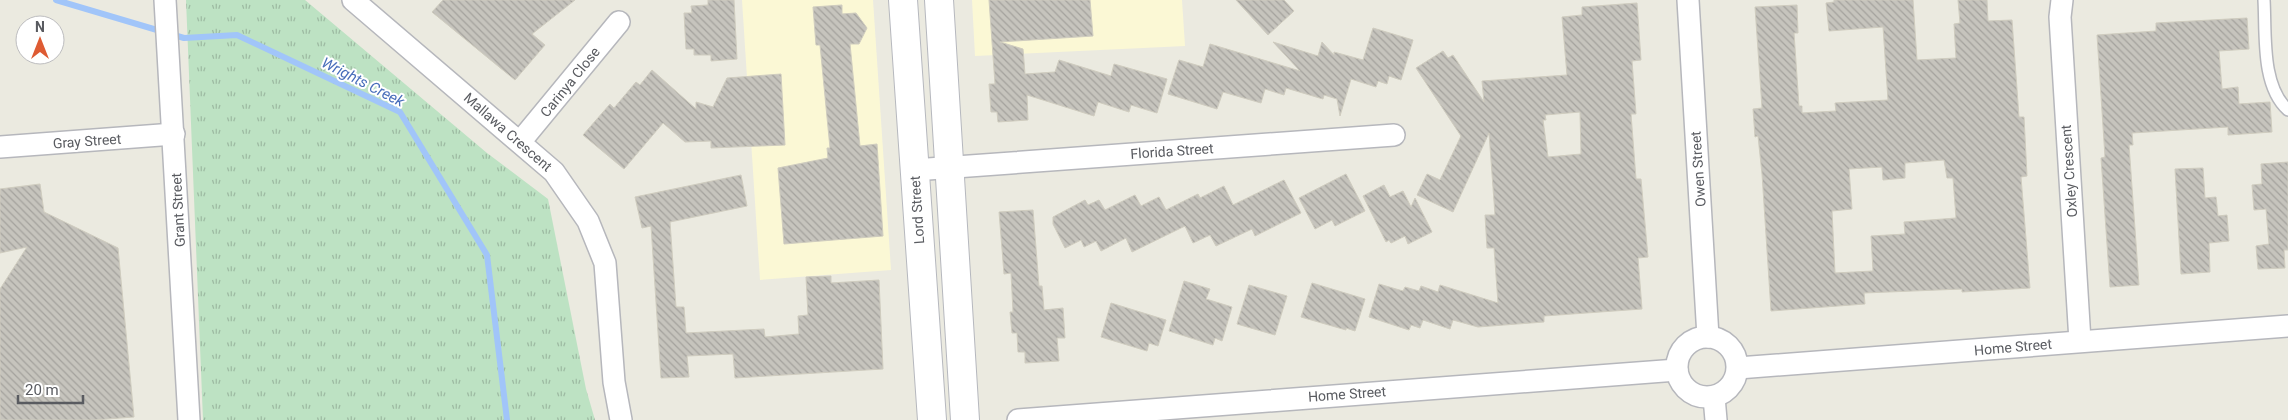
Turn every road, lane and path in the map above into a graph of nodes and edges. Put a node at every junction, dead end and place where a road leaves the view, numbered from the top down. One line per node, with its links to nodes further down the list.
1 (353, 0): 12 (street, Mallawa Crescent)
2 (903, 0): 15 (main road, Lord Street)
3 (939, 0): 14 (main road)
4 (1688, 0): 17 (street, Owen Street)
5 (2062, 0): 18 (street, Oxley Crescent)
6 (2264, 0): 9 (lane)
7 (166, 8): 10 (street, Grant Street)
8 (620, 22): 12 (street, Carinya Close)
9 (2288, 110)
10 (174, 134): 13 (street, Gray Street); 22 (street, Grant Street)
11 (1394, 135): 14 (street, Florida Street)
12 (520, 142): 23 (street, Mallawa Crescent)
13 (0, 147)
14 (949, 168): 15 (street, Florida Street); 25 (main road)
15 (914, 170): 24 (main road, Lord Street)
16 (2288, 326): 18 (street, Home Street)
17 (1708, 337): 19 (street); 20 (street)
18 (2080, 341): 19 (street, Home Street)
19 (1738, 368): 21 (street)
20 (1677, 370): 21 (street); 26 (street, Home Street)
21 (1714, 397): 27 (street)
22 (189, 420)
23 (620, 420)
24 (932, 420)
25 (965, 420)
26 (1018, 420)
27 (1716, 420)

